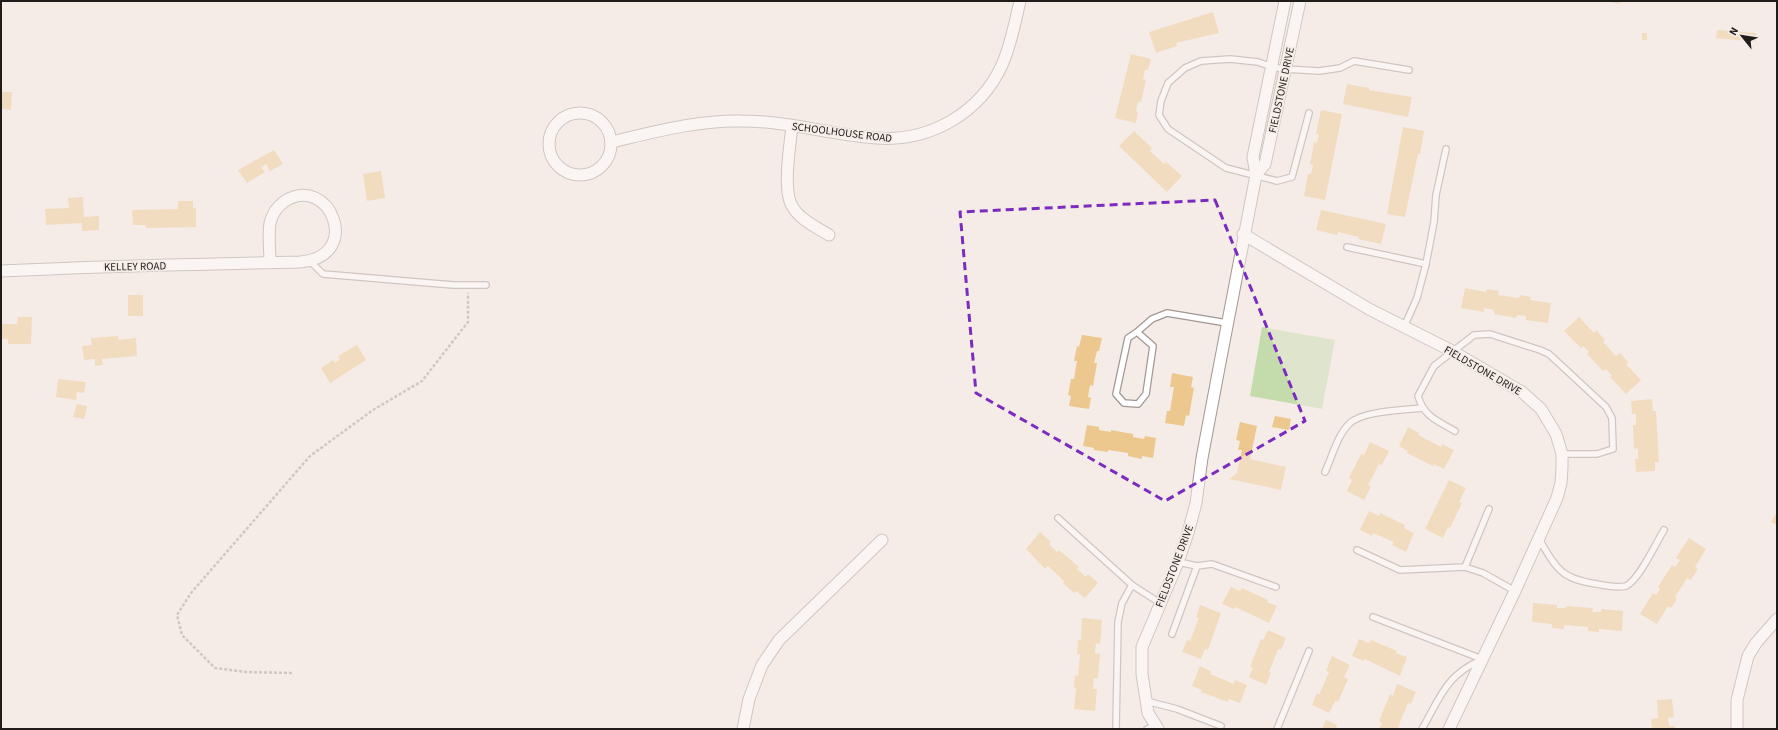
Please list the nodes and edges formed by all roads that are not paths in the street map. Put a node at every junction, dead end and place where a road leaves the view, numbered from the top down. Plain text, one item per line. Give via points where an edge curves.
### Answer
1 (1020, 1) edge
2 (1285, 1) edge
3 (1300, 1) edge
4 (1272, 67) junction
5 (1285, 69) junction
6 (1409, 70) dead end
7 (1309, 113) dead end
8 (792, 126) junction
9 (611, 142) junction
10 (1446, 149) dead end
11 (1256, 175) junction
12 (1243, 234) junction
13 (829, 235) dead end
14 (1347, 247) dead end
15 (310, 261) junction
16 (270, 263) junction
17 (1426, 264) junction
18 (1, 271) edge
19 (486, 285) dead end
20 (1227, 323) junction
21 (1404, 327) junction
22 (1137, 332) junction
23 (1452, 351) junction
24 (1422, 408) junction
25 (1455, 431) dead end
26 (1562, 454) junction
27 (1325, 472) dead end
28 (1489, 509) dead end
29 (1058, 518) dead end
30 (1664, 530) dead end
31 (1539, 539) junction
32 (882, 540) dead end
33 (1357, 550) dead end
34 (1178, 562) junction
35 (1197, 566) junction
36 (1465, 567) junction
37 (1132, 585) junction
38 (1276, 587) dead end
39 (1515, 591) junction
40 (1160, 603) junction
41 (1373, 617) dead end
42 (1777, 619) edge
43 (1172, 634) dead end
44 (1309, 651) dead end
45 (1483, 660) junction
46 (1146, 701) junction
47 (1221, 726) dead end
48 (1153, 728) edge
49 (743, 729) edge
50 (1116, 729) edge
51 (1277, 729) edge
52 (1422, 729) edge
53 (1450, 729) edge
54 (1737, 729) edge

1 - 8 street, SCHOOLHOUSE ROAD via 1002,64 990,87 971,107 948,124 899,139
2 - 4 street, FIELDSTONE DRIVE
3 - 5 street, FIELDSTONE DRIVE
4 - 5 lane
4 - 11 street, FIELDSTONE DRIVE via 1253,157
4 - 11 lane via 1258,62 1230,59 1201,61 1185,68 1168,83 1161,101 1159,115 1168,129 1226,168
5 - 6 lane via 1319,71 1340,68 1354,61
5 - 11 street, FIELDSTONE DRIVE via 1265,164
7 - 11 lane via 1292,177 1276,180
8 - 9 street, SCHOOLHOUSE ROAD via 742,121 717,122
8 - 13 street via 787,187 791,204 804,219
9 - 9 street via 608,156 599,168 581,175 571,174 562,169 550,153 549,143 556,124 564,117 580,113 595,116 603,123 609,132
10 - 17 lane
11 - 12 street, FIELDSTONE DRIVE
12 - 20 street, FIELDSTONE DRIVE
12 - 21 street, FIELDSTONE DRIVE
14 - 17 lane
15 - 16 street, KELLEY ROAD
15 - 16 street, KELLEY ROAD via 329,249 336,229 334,218 321,201 301,196 290,198 274,212 270,223
15 - 19 lane via 323,274
16 - 18 street, KELLEY ROAD via 133,265
17 - 21 lane via 1417,298
20 - 22 lane via 1167,313 1152,319
20 - 34 street, FIELDSTONE DRIVE via 1196,504
21 - 23 street, FIELDSTONE DRIVE
22 - 22 lane via 1128,338 1116,394 1124,403 1138,404 1146,394 1153,346
23 - 24 lane via 1434,366 1425,381 1418,396
23 - 26 street, FIELDSTONE DRIVE via 1522,392 1541,409 1556,434
23 - 26 lane via 1474,335 1490,334 1540,350 1549,354 1606,407 1612,418 1613,450 1597,454
24 - 25 lane via 1431,417
24 - 27 lane via 1364,416 1349,424
26 - 31 street, FIELDSTONE DRIVE via 1561,483
28 - 36 lane
29 - 37 lane
30 - 31 lane via 1636,578 1626,586 1613,587 1580,582 1564,575
31 - 39 street, FIELDSTONE DRIVE
32 - 49 street via 779,640 759,672 749,699
33 - 36 lane via 1400,570
34 - 35 lane
34 - 40 street, FIELDSTONE DRIVE
35 - 38 lane via 1212,564
35 - 43 lane
36 - 39 lane via 1483,573
37 - 40 lane
37 - 50 lane via 1122,603 1118,622
39 - 45 street, FIELDSTONE DRIVE
40 - 46 street, FIELDSTONE DRIVE via 1142,647
41 - 45 lane
42 - 54 street via 1748,656 1737,700
44 - 51 lane
45 - 52 lane via 1466,667 1449,682
45 - 53 street, FIELDSTONE DRIVE
46 - 47 lane via 1177,709
46 - 48 street, FIELDSTONE DRIVE

